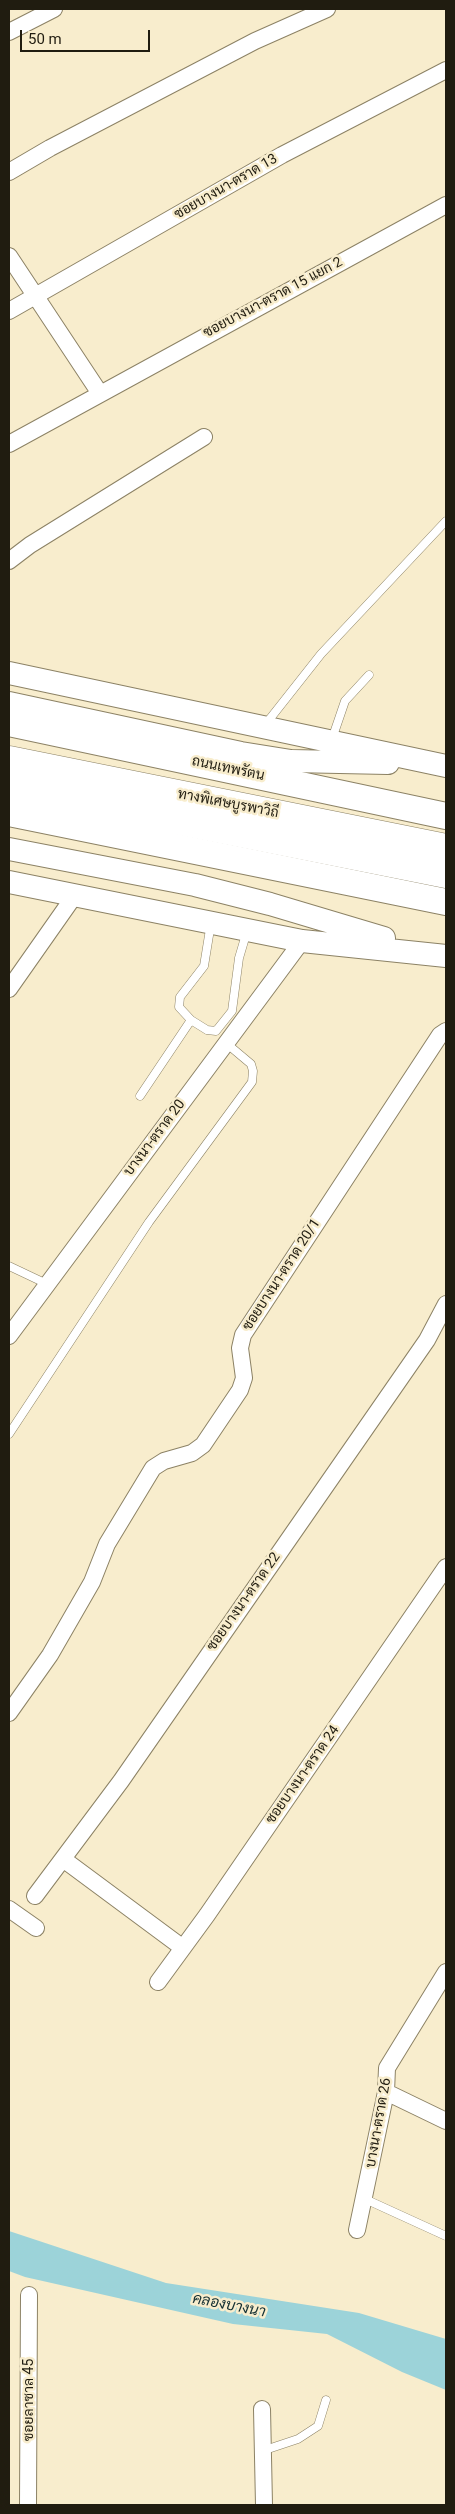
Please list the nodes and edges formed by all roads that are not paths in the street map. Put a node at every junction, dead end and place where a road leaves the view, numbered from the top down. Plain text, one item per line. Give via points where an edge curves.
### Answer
1 (54, 9) edge
2 (327, 9) edge
3 (9, 32) edge
4 (446, 70) edge
5 (9, 172) edge
6 (446, 204) edge
7 (9, 256) edge
8 (37, 296) junction
9 (9, 311) edge
10 (99, 392) junction
11 (204, 438) dead end
12 (9, 444) edge
13 (446, 521) edge
14 (9, 561) edge
15 (9, 673) edge
16 (368, 675) dead end
17 (9, 703) edge
18 (9, 723) edge
19 (264, 726) junction
20 (332, 741) junction
21 (9, 760) edge
22 (444, 765) edge
23 (9, 787) edge
24 (9, 813) edge
25 (446, 816) edge
26 (446, 848) edge
27 (9, 849) edge
28 (446, 874) edge
29 (9, 882) edge
30 (75, 896) junction
31 (446, 902) edge
32 (211, 921) junction
33 (248, 929) junction
34 (302, 941) junction
35 (438, 954) edge
36 (9, 989) edge
37 (190, 1020) junction
38 (446, 1031) edge
39 (226, 1043) junction
40 (140, 1096) dead end
41 (9, 1266) edge
42 (47, 1284) junction
43 (446, 1304) edge
44 (9, 1336) edge
45 (9, 1434) edge
46 (446, 1567) edge
47 (9, 1713) edge
48 (63, 1859) junction
49 (35, 1896) dead end
50 (9, 1909) edge
51 (36, 1928) dead end
52 (183, 1948) junction
53 (446, 1972) edge
54 (158, 1982) dead end
55 (386, 2092) junction
56 (446, 2121) edge
57 (365, 2200) junction
58 (357, 2230) dead end
59 (446, 2236) edge
60 (29, 2295) dead end
61 (326, 2400) dead end
62 (262, 2409) dead end
63 (262, 2451) junction
64 (28, 2505) edge
65 (264, 2505) edge

1 - 3 street
2 - 5 street via 255,41
4 - 8 street, ซอยบางนา-ตราด 13 via 282,155
6 - 10 street, ซอยบางนา-ตราด 15 แยก 2
7 - 8 street
8 - 9 street, ซอยบางนา-ตราด 13
8 - 10 street
10 - 12 street, ซอยบางนา-ตราด 15 แยก 2
11 - 14 street
13 - 19 lane via 321,654
15 - 19 main road
16 - 20 lane via 345,701
17 - 22 main road via 291,761
18 - 25 highway, ถนนเทพรัตน
19 - 20 main road
20 - 22 main road
21 - 26 highway, ทางพิเศษบูรพาวิถี
23 - 28 highway, ทางพิเศษบูรพาวิถี
24 - 31 highway
27 - 35 main road via 194,885
29 - 30 main road
30 - 32 main road
30 - 36 street
32 - 33 main road
32 - 37 lane via 204,966 180,997 179,1006
33 - 34 main road
33 - 37 lane via 238,958 232,1011 216,1031 207,1030
34 - 35 main road
34 - 39 street, บางนา-ตราด 20
37 - 40 lane
38 - 47 street, ซอยบางนา-ตราด 20/1 via 440,1035 243,1335 240,1348 244,1378 240,1390 203,1445 192,1453 164,1461 153,1468 107,1544 92,1582 50,1655
39 - 42 street, บางนา-ตราด 20
39 - 45 lane via 251,1064 252,1082 148,1222
41 - 42 lane
42 - 44 street, บางนา-ตราด 20
43 - 48 street, ซอยบางนา-ตราด 22 via 421,1348 121,1781
46 - 52 street, ซอยบางนา-ตราด 24
48 - 49 street, ซอยบางนา-ตราด 22
48 - 52 street
50 - 51 street
52 - 54 street, ซอยบางนา-ตราด 24
53 - 55 street, บางนา-ตราด 26 via 387,2068
55 - 56 street
55 - 57 street, บางนา-ตราด 26
57 - 58 street, บางนา-ตราด 26
57 - 59 lane
60 - 64 street, ซอยลาซาล 45
61 - 63 lane via 318,2426 298,2439
62 - 63 street
63 - 65 street

